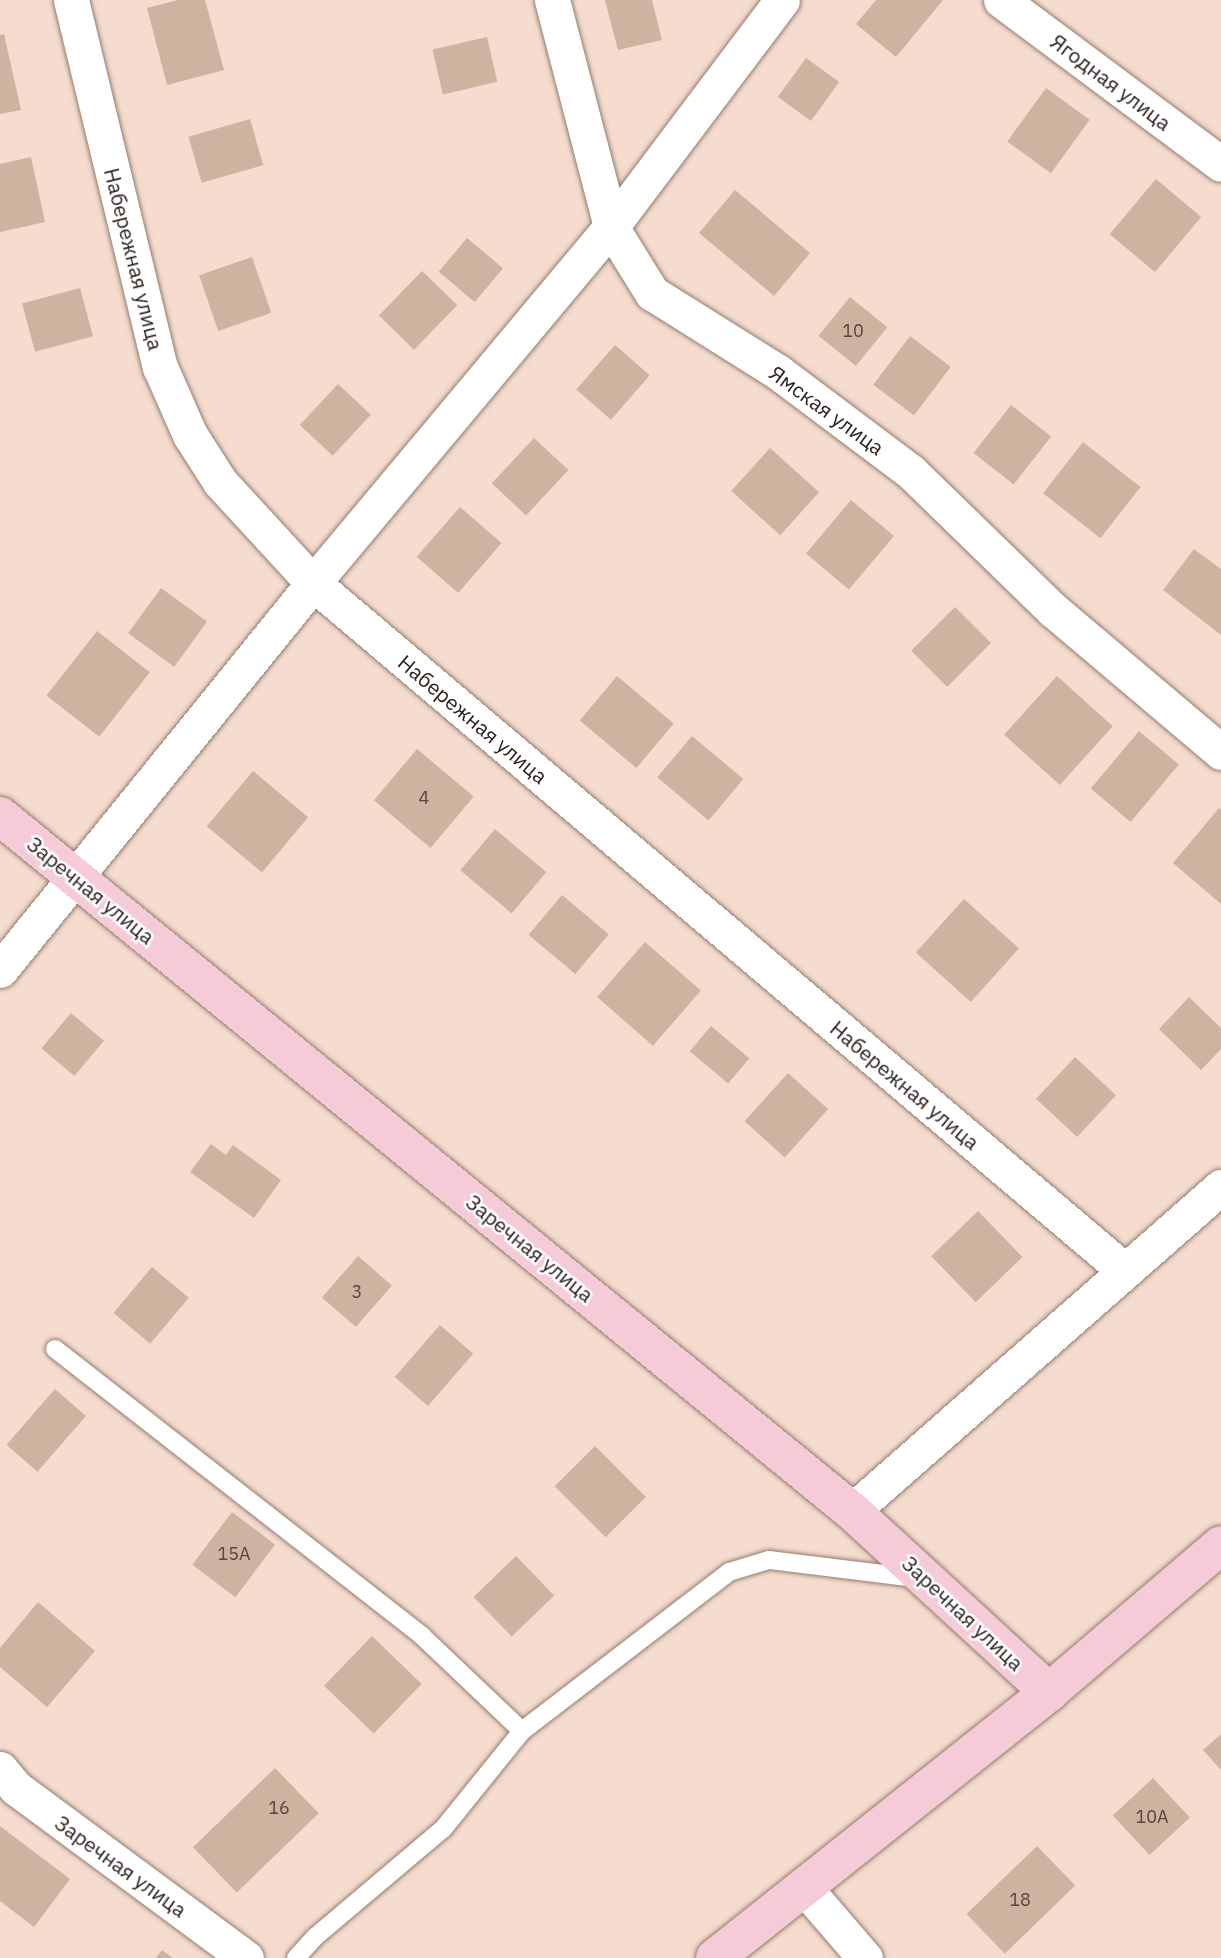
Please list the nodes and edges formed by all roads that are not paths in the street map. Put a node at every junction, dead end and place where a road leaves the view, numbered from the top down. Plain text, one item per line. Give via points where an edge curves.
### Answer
1 (71, 0) edge
2 (552, 0) edge
3 (782, 0) edge
4 (1001, 0) edge
5 (1221, 164) edge
6 (611, 227) junction
7 (313, 583) junction
8 (1221, 752) edge
9 (0, 816) edge
10 (74, 876) junction
11 (0, 970) edge
12 (1221, 1187) edge
13 (1125, 1271) junction
14 (55, 1349) dead end
15 (852, 1511) junction
16 (1221, 1545) edge
17 (926, 1579) junction
18 (1049, 1692) junction
19 (522, 1731) junction
20 (0, 1769) edge
21 (803, 1886) junction
22 (246, 1958) edge
23 (296, 1958) edge
24 (715, 1958) edge
25 (865, 1958) edge

1 - 7 street, Набережная улица via 160,367 190,435 220,482
2 - 6 street, Ямская улица
3 - 6 street
4 - 5 street, Ягодная улица
6 - 7 street
6 - 8 street, Ямская улица via 652,293 778,372 911,472 1053,610
7 - 10 street
7 - 13 street, Набережная улица
9 - 10 street, Заречная улица
10 - 11 street
10 - 15 street, Заречная улица
12 - 13 street
13 - 15 street
14 - 19 lane via 422,1636
15 - 17 street, Заречная улица
16 - 18 street
17 - 18 street, Заречная улица
17 - 19 lane via 769,1560 729,1572
18 - 21 street
19 - 23 lane via 443,1829 314,1937
20 - 22 street, Заречная улица via 16,1788
21 - 24 street
21 - 25 street

